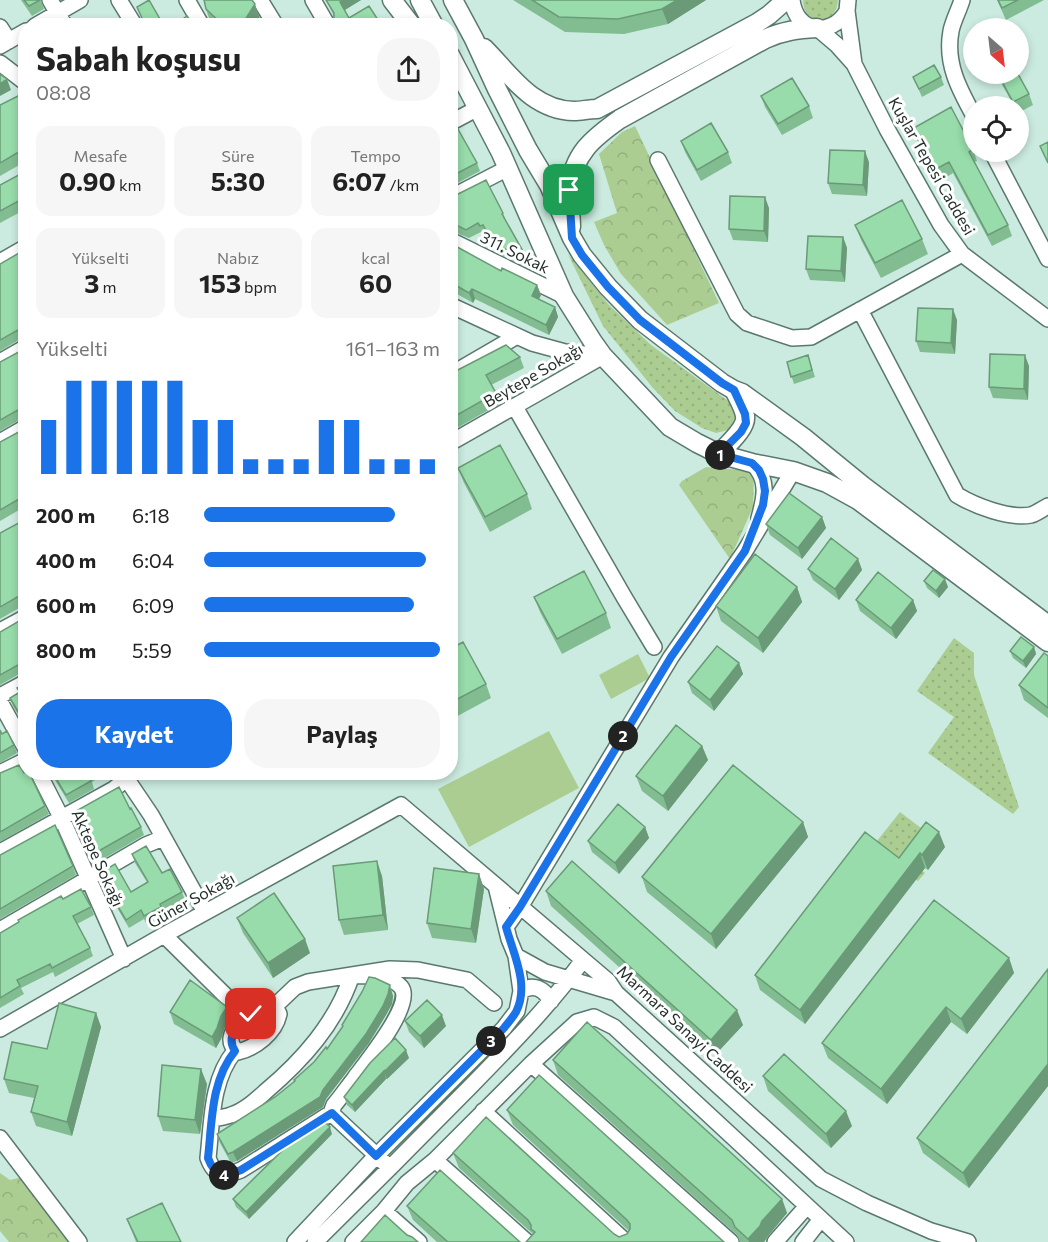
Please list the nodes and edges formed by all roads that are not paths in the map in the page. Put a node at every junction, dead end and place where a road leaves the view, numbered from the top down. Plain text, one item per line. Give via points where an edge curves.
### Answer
1 (80, 0) edge
2 (119, 0) edge
3 (187, 0) edge
4 (260, 0) edge
5 (312, 0) edge
6 (392, 0) edge
7 (420, 0) edge
8 (786, 0) edge
9 (792, 0) edge
10 (962, 0) edge
11 (453, 1) edge
12 (848, 5) edge
13 (58, 13) edge
14 (130, 18) edge
15 (197, 18) edge
16 (271, 18) edge
17 (323, 18) edge
18 (406, 18) edge
19 (430, 18) edge
20 (0, 27) edge
21 (817, 28) junction
22 (18, 35) edge
23 (474, 39) junction
24 (4, 43) edge
25 (0, 63) edge
26 (854, 64) junction
27 (458, 70) edge
28 (18, 77) edge
29 (964, 96) edge
30 (478, 108) junction
31 (458, 119) edge
32 (658, 160) dead end
33 (997, 162) edge
34 (508, 168) junction
35 (458, 194) edge
36 (572, 238) junction
37 (458, 244) edge
38 (18, 252) edge
39 (962, 254) junction
40 (1048, 259) edge
41 (0, 262) edge
42 (564, 296) junction
43 (458, 309) edge
44 (860, 310) junction
45 (1048, 319) edge
46 (517, 336) junction
47 (18, 352) edge
48 (603, 356) junction
49 (0, 362) edge
50 (458, 370) edge
51 (734, 390) junction
52 (515, 406) junction
53 (18, 432) edge
54 (458, 438) edge
55 (0, 442) edge
56 (719, 454) junction
57 (752, 463) junction
58 (793, 471) junction
59 (1048, 506) edge
60 (745, 551) junction
61 (18, 621) edge
62 (1048, 625) edge
63 (0, 631) edge
64 (1048, 642) edge
65 (654, 647) dead end
66 (18, 686) edge
67 (0, 696) edge
68 (0, 702) edge
69 (18, 735) edge
70 (18, 764) edge
71 (0, 773) edge
72 (42, 780) edge
73 (121, 780) edge
74 (127, 780) edge
75 (401, 805) joint
76 (62, 819) junction
77 (163, 838) junction
78 (0, 852) edge
79 (88, 879) junction
80 (496, 886) junction
81 (520, 907) junction
82 (205, 912) junction
83 (506, 927) junction
84 (0, 930) edge
85 (164, 935) junction
86 (516, 956) junction
87 (124, 959) junction
88 (583, 960) junction
89 (352, 975) junction
90 (569, 978) junction
91 (521, 990) junction
92 (616, 993) junction
93 (550, 1001) junction
94 (494, 1003) dead end
95 (275, 1006) junction
96 (245, 1018) junction
97 (0, 1029) edge
98 (235, 1051) junction
99 (531, 1064) junction
100 (483, 1111) junction
101 (332, 1113) junction
102 (213, 1119) junction
103 (0, 1138) edge
104 (376, 1156) junction
105 (435, 1160) junction
106 (390, 1168) junction
107 (807, 1206) junction
108 (384, 1211) junction
109 (821, 1219) junction
110 (79, 1242) edge
111 (295, 1242) edge
112 (315, 1242) edge
113 (353, 1242) edge
114 (419, 1242) edge
115 (527, 1242) edge
116 (626, 1242) edge
117 (731, 1242) edge
118 (775, 1242) edge
119 (802, 1242) edge
120 (846, 1242) edge
121 (968, 1242) edge

1 - 13 street
2 - 14 street
3 - 15 street
4 - 16 street
5 - 17 street
6 - 18 main road
7 - 19 main road
8 - 23 main road via 757,23 597,109 573,111 533,98
9 - 21 street, Kuşlar Tepesi Caddesi via 796,15
10 - 29 street via 951,31 950,55 953,74
11 - 23 main road
12 - 21 street via 835,25
12 - 26 street, Kuşlar Tepesi Caddesi
20 - 24 street
21 - 26 street, Kuşlar Tepesi Caddesi
21 - 36 main road via 777,33 602,132 574,164 569,190
22 - 24 street
23 - 36 main road
25 - 28 street
26 - 39 street, Kuşlar Tepesi Caddesi via 941,225
27 - 30 main road
30 - 31 street
30 - 34 main road
32 - 44 street via 737,314 747,323 792,338 811,337
33 - 40 street
34 - 35 street
34 - 42 main road
36 - 51 main road via 608,287 640,320
37 - 42 street, 311. Sokak
38 - 41 street
39 - 44 street
39 - 45 street, Kuşlar Tepesi Caddesi
42 - 48 main road
43 - 46 street
44 - 59 street via 957,495 973,504 1016,516 1033,514
46 - 48 street via 566,352
46 - 50 street
47 - 49 street
48 - 52 street, Beytepe Sokağı
48 - 56 main road via 670,427
51 - 56 main road via 746,423
51 - 62 main road via 803,437
52 - 54 street, Beytepe Sokağı
52 - 65 street
53 - 55 street
56 - 57 main road
57 - 58 main road
57 - 60 street via 759,470 765,491
58 - 60 street
58 - 64 main road via 858,500
60 - 81 street via 671,657
61 - 63 street
66 - 67 street
68 - 69 street
70 - 71 street
72 - 76 street, Aktepe Sokağı
73 - 76 street via 114,789
74 - 77 street
75 - 80 street, Marmara Sanayi Caddesi
75 - 82 street, Güner Sokağı
76 - 78 street
76 - 79 street, Aktepe Sokağı
77 - 79 street
77 - 82 street
79 - 84 street
79 - 87 street, Aktepe Sokağı
80 - 81 street, Marmara Sanayi Caddesi
80 - 83 street
81 - 83 street
81 - 88 street, Marmara Sanayi Caddesi
82 - 85 street, Güner Sokağı
83 - 86 street
85 - 87 street, Güner Sokağı
85 - 96 street
86 - 90 street via 545,972
86 - 91 street
87 - 97 street, Güner Sokağı
88 - 90 street
88 - 92 street, Marmara Sanayi Caddesi
89 - 94 street via 390,969 418,970 467,980
89 - 95 street via 308,981 295,987
89 - 101 street via 387,979 400,987 404,997 381,1044 334,1105
89 - 102 street via 328,1024 302,1058 252,1103 232,1115
90 - 92 street
90 - 93 street
91 - 93 street via 534,987
91 - 104 street via 517,1011 504,1028
92 - 121 street, Marmara Sanayi Caddesi via 821,1179 931,1231
93 - 106 street
95 - 96 street via 261,1008
95 - 98 street via 279,1018 269,1033 245,1050
96 - 98 street via 234,1031
98 - 102 street via 218,1083
99 - 100 street
99 - 107 street via 577,1022 594,1017 614,1027
99 - 117 street
100 - 105 street
100 - 116 street
101 - 102 street via 241,1170 225,1175 216,1172 208,1158
101 - 104 street
103 - 110 street
104 - 106 street
104 - 111 street
105 - 108 street via 407,1183
105 - 115 street
106 - 112 street
107 - 109 street
107 - 118 street
108 - 113 street
108 - 114 street
109 - 119 street
109 - 120 street

